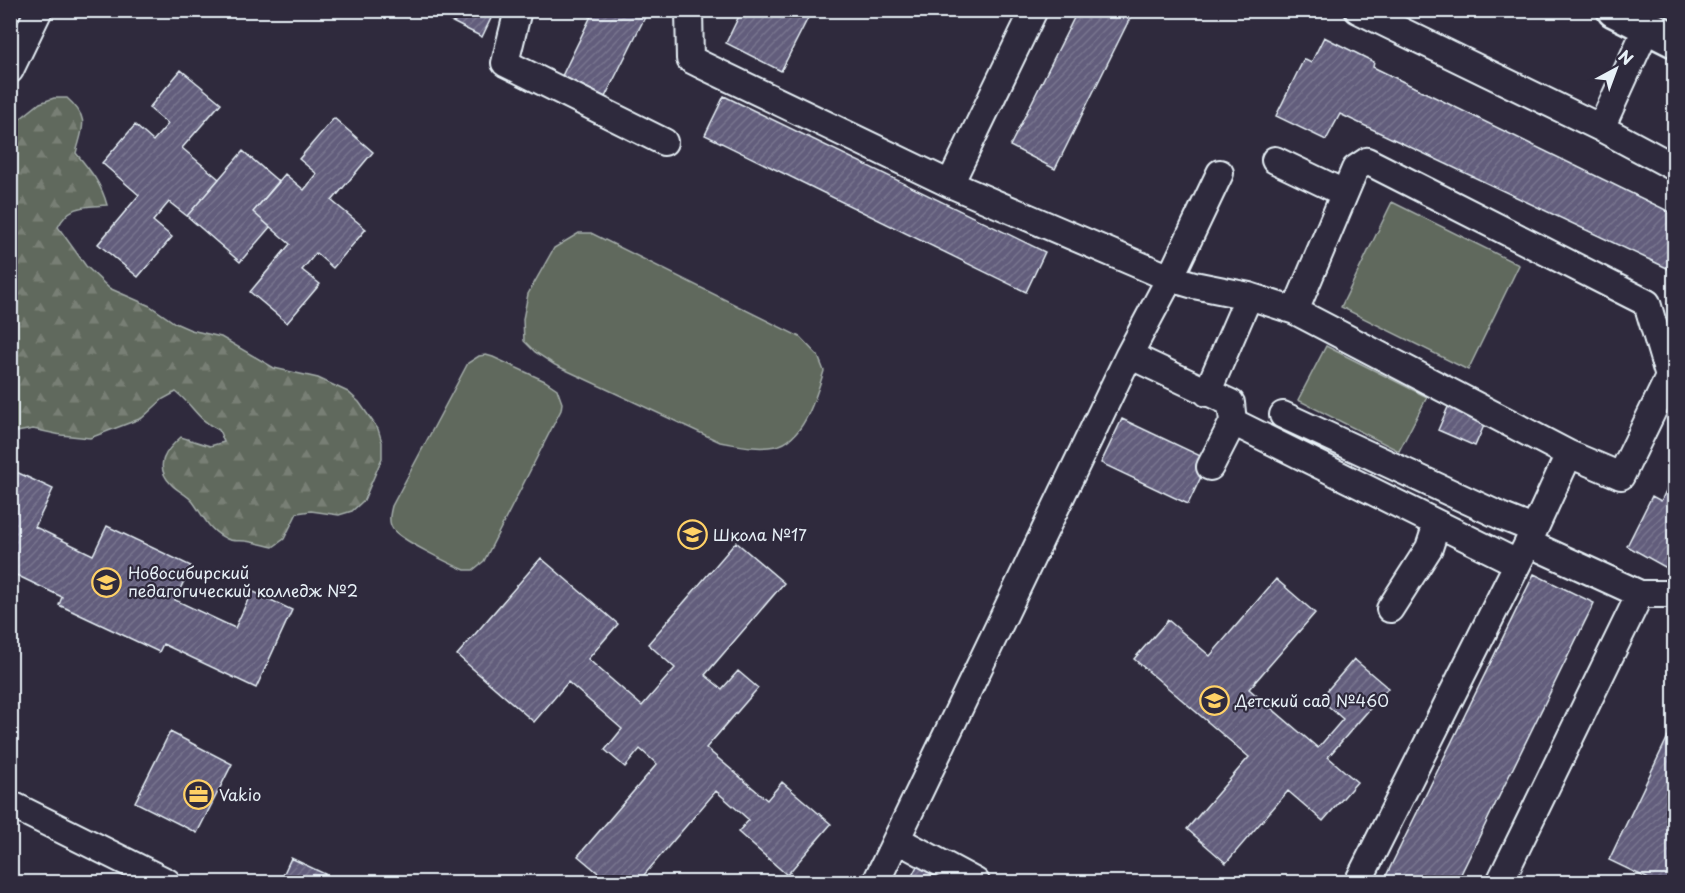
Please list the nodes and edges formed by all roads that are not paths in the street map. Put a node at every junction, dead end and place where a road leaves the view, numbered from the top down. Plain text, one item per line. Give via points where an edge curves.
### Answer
1 (39, 10) edge
2 (518, 10) edge
3 (689, 10) edge
4 (1034, 10) edge
5 (1358, 10) edge
6 (1614, 10) edge
7 (1661, 33) edge
8 (10, 70) edge
9 (1601, 128) junction
10 (664, 142) dead end
11 (1275, 160) dead end
12 (1674, 167) edge
13 (1220, 173) dead end
14 (950, 184) junction
15 (1344, 193) junction
16 (1170, 278) junction
17 (1249, 296) junction
18 (1295, 311) junction
19 (1129, 355) junction
20 (1207, 393) junction
21 (1283, 415) dead end
22 (1233, 422) junction
23 (1569, 454) junction
24 (1210, 467) dead end
25 (1437, 524) junction
26 (1526, 545) junction
27 (1640, 594) junction
28 (1674, 594) edge
29 (1390, 609) dead end
30 (10, 804) edge
31 (898, 840) junction
32 (167, 882) edge
33 (876, 882) edge
34 (976, 882) edge
35 (1359, 882) edge
36 (1500, 882) edge

1 - 8 street
2 - 10 street via 505,63
3 - 14 street via 690,59
4 - 14 street
5 - 9 street
6 - 7 main road
7 - 9 street
9 - 12 street
11 - 15 street
13 - 16 street
14 - 16 street
15 - 18 street
15 - 23 street via 1355,169 1367,161 1647,303 1669,377 1621,476
16 - 17 street
16 - 19 street
17 - 18 street
17 - 20 street
18 - 23 street
19 - 20 street
19 - 31 street
20 - 22 street via 1231,403
21 - 26 street via 1503,517
22 - 24 street
22 - 25 street
23 - 26 street
25 - 26 street
25 - 29 street via 1429,548
26 - 27 street
26 - 35 street
27 - 28 street
27 - 36 street
30 - 32 street
31 - 33 street
31 - 34 street

